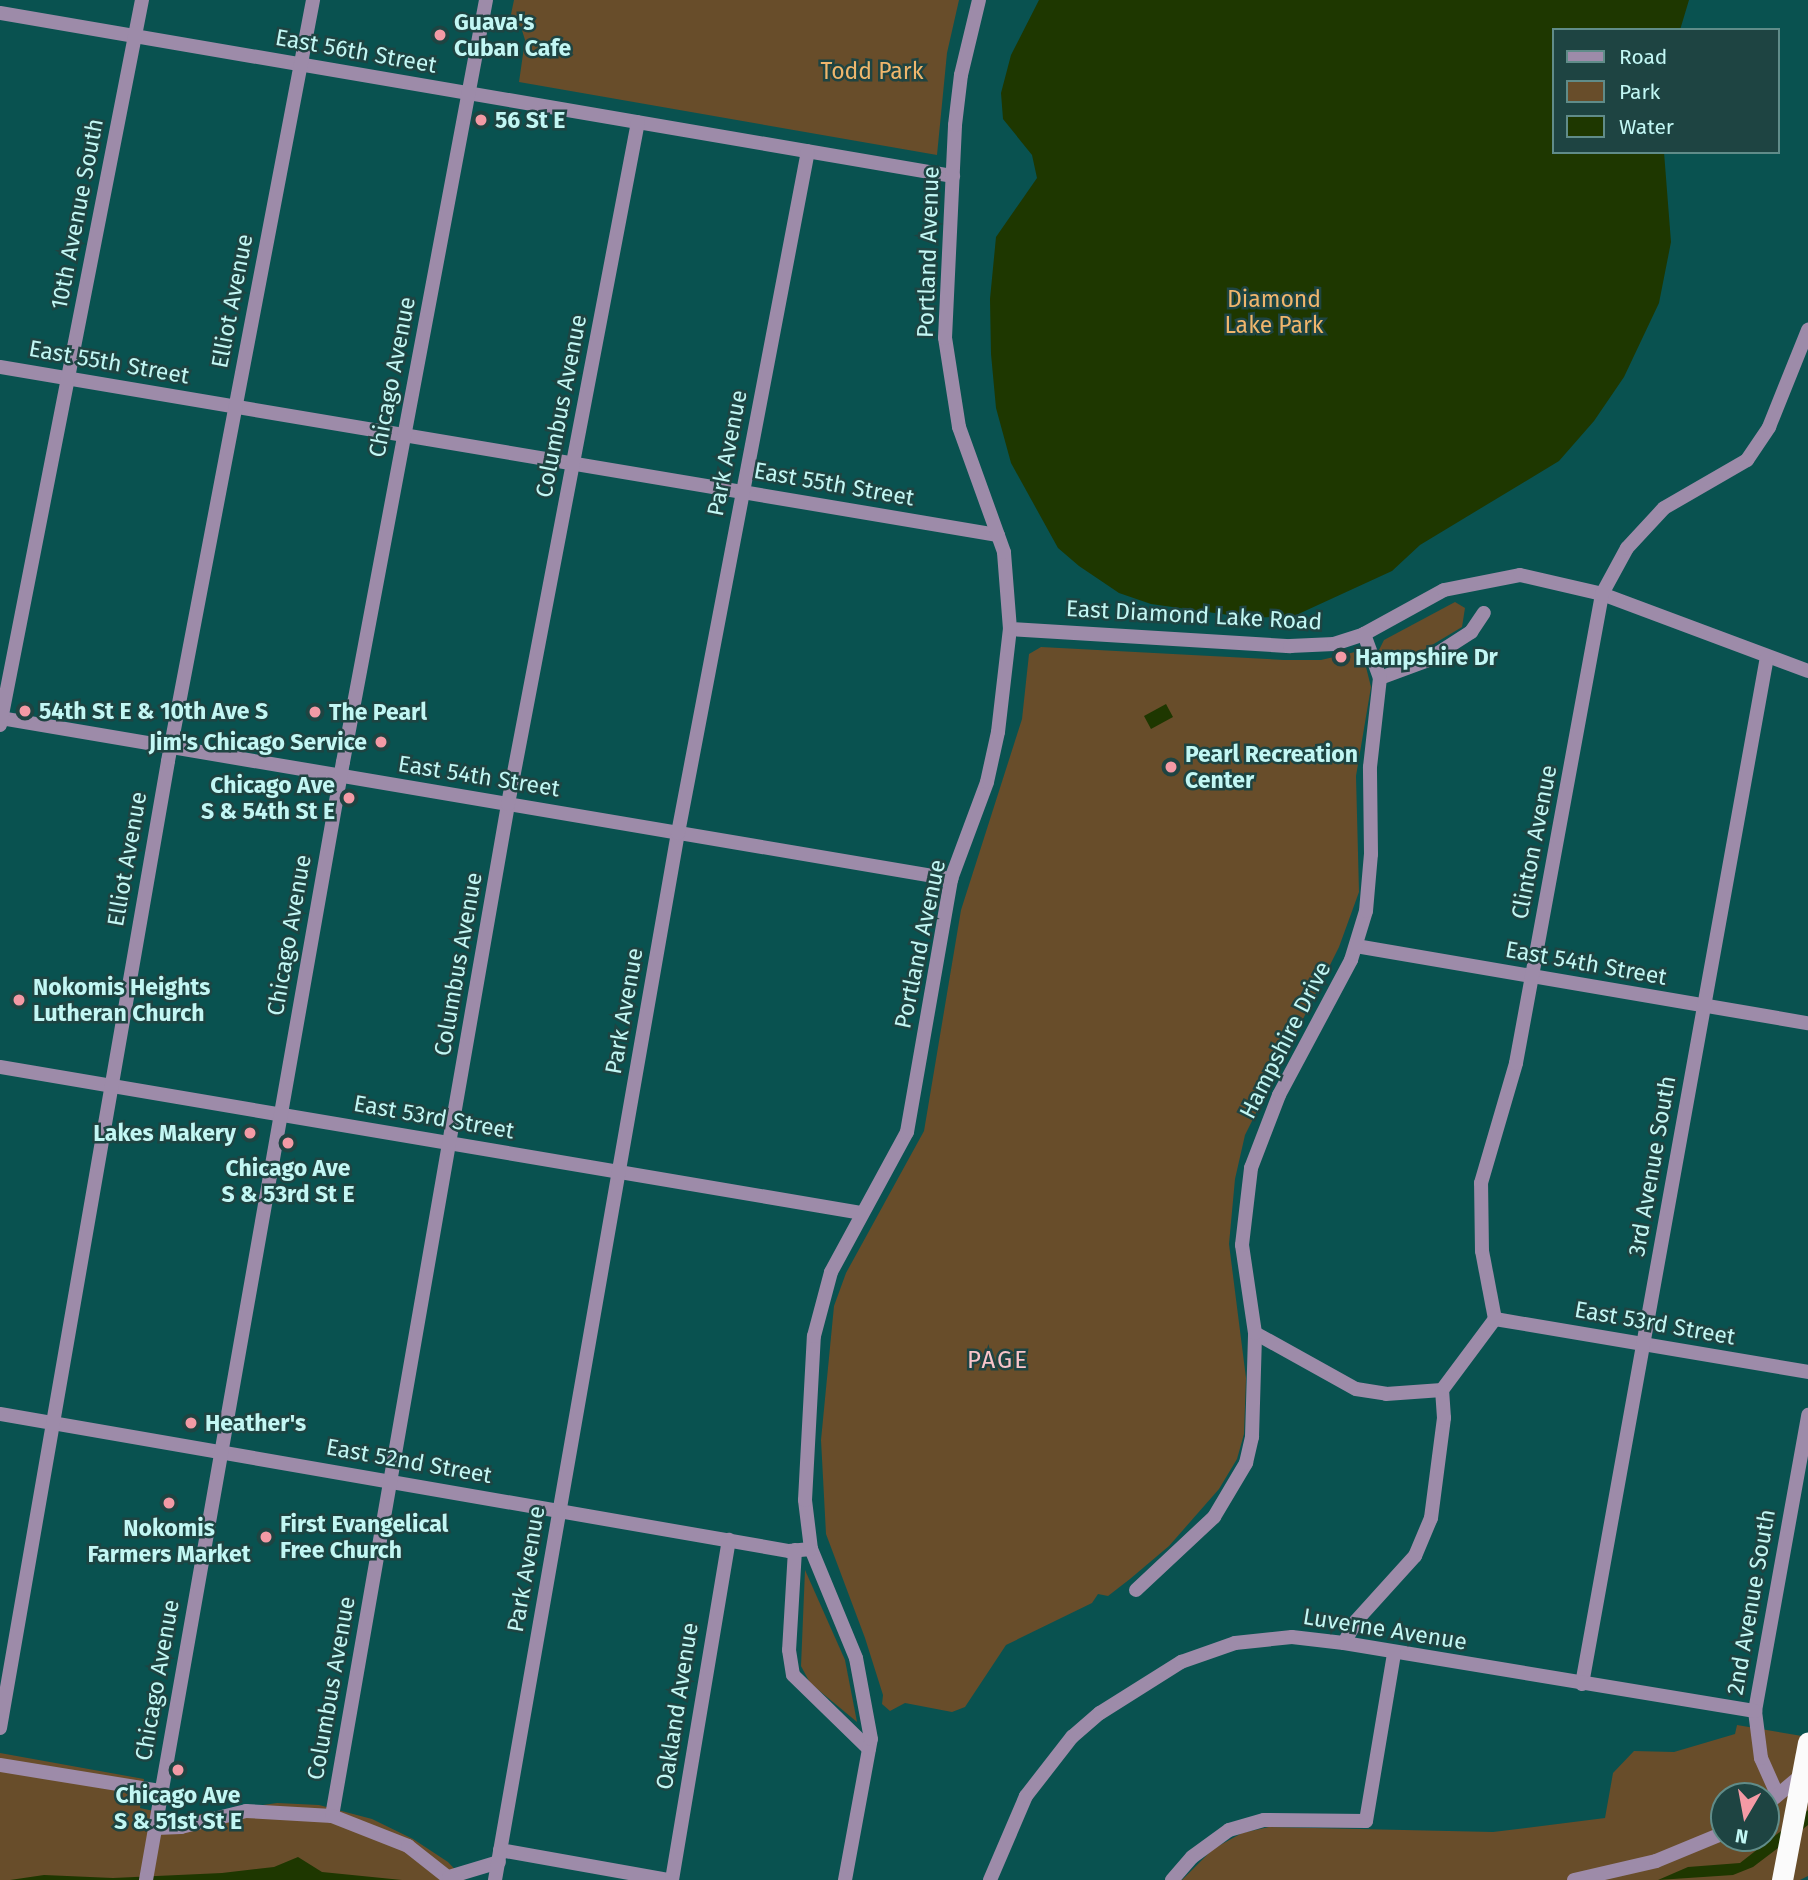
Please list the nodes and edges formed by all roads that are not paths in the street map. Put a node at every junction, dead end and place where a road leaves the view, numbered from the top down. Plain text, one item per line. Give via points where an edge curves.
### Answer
1 (142, 0) edge
2 (313, 0) edge
3 (486, 0) edge
4 (979, 0) edge
5 (0, 13) edge
6 (135, 36) junction
7 (301, 64) junction
8 (468, 93) junction
9 (638, 122) junction
10 (808, 151) junction
11 (953, 176) junction
12 (1808, 330) edge
13 (0, 367) edge
14 (68, 378) junction
15 (236, 406) junction
16 (404, 436) junction
17 (573, 463) junction
18 (743, 492) junction
19 (998, 535) junction
20 (1602, 594) junction
21 (1483, 612) dead end
22 (1010, 629) junction
23 (1364, 634) junction
24 (1767, 657) junction
25 (1808, 671) edge
26 (1380, 678) junction
27 (1, 721) edge
28 (171, 747) junction
29 (341, 777) junction
30 (508, 804) junction
31 (678, 832) junction
32 (951, 879) junction
33 (1356, 946) junction
34 (1532, 977) junction
35 (1703, 1006) junction
36 (1808, 1023) edge
37 (0, 1067) edge
38 (111, 1084) junction
39 (280, 1114) junction
40 (450, 1143) junction
41 (619, 1171) junction
42 (861, 1213) junction
43 (1495, 1319) junction
44 (1255, 1333) junction
45 (1644, 1344) junction
46 (1808, 1372) edge
47 (1442, 1390) junction
48 (0, 1414) edge
49 (1808, 1415) edge
50 (52, 1423) junction
51 (220, 1452) junction
52 (390, 1482) junction
53 (559, 1511) junction
54 (729, 1540) junction
55 (811, 1549) junction
56 (795, 1550) junction
57 (1136, 1590) dead end
58 (1343, 1643) junction
59 (1394, 1653) junction
60 (1582, 1684) junction
61 (1755, 1711) junction
62 (0, 1728) edge
63 (1808, 1742) edge
64 (869, 1749) junction
65 (0, 1765) edge
66 (1808, 1770) edge
67 (1767, 1782) edge
68 (160, 1791) junction
69 (1780, 1792) edge
70 (332, 1816) junction
71 (156, 1828) junction
72 (1710, 1839) edge
73 (499, 1856) junction
74 (450, 1879) edge
75 (146, 1880) edge
76 (495, 1880) edge
77 (670, 1880) edge
78 (845, 1880) edge
79 (990, 1880) edge
80 (1172, 1880) edge
81 (1574, 1880) edge
82 (1782, 1880) edge

1 - 6 street, 10th Avenue South
2 - 7 street, Elliot Avenue
3 - 8 street, Chicago Avenue
4 - 11 street, Portland Avenue via 961,75
5 - 6 street, East 56th Street
6 - 7 street, East 56th Street
6 - 14 street, 10th Avenue South
7 - 8 street, East 56th Street
7 - 15 street, Elliot Avenue
8 - 9 street, East 56th Street
8 - 16 street, Chicago Avenue
9 - 10 street, East 56th Street
9 - 17 street, Columbus Avenue
10 - 11 street, East 56th Street
10 - 18 street, Park Avenue
11 - 19 street, Portland Avenue via 945,338 959,427
12 - 20 street, Clinton Avenue via 1769,427 1747,460 1664,508 1627,548
13 - 14 street, East 55th Street
14 - 15 street, East 55th Street
14 - 27 street, 10th Avenue South
15 - 16 street, East 55th Street
15 - 28 street, Elliot Avenue
16 - 17 street, East 55th Street
16 - 29 street, Chicago Avenue
17 - 18 street, East 55th Street
17 - 30 street, Columbus Avenue
18 - 19 street, East 55th Street
18 - 31 street, Park Avenue
19 - 22 street, Portland Avenue via 1007,569
20 - 23 street, East Diamond Lake Road via 1549,579 1494,577 1444,590
20 - 24 street, East Diamond Lake Road
20 - 34 street, Clinton Avenue
21 - 26 street via 1471,632 1426,662
22 - 23 street, East Diamond Lake Road via 1290,646 1334,644
22 - 32 street, Portland Avenue via 1006,681 987,782
23 - 26 street, Hampshire Drive
24 - 25 street, East Diamond Lake Road
24 - 35 street, 3rd Avenue South
26 - 33 street, Hampshire Drive via 1370,767 1369,884
27 - 28 street, East 54th Street
28 - 29 street, East 54th Street
28 - 38 street, Elliot Avenue
29 - 30 street, East 54th Street
29 - 39 street, Chicago Avenue
30 - 31 street, East 54th Street
30 - 40 street, Columbus Avenue
31 - 32 street, East 54th Street
31 - 41 street, Park Avenue
32 - 42 street, Portland Avenue via 907,1132
33 - 34 street, East 54th Street
33 - 44 street, Hampshire Drive via 1279,1095 1251,1168 1242,1245
34 - 35 street, East 54th Street
34 - 43 street, Clinton Avenue via 1516,1063 1481,1183 1482,1251
35 - 36 street, East 54th Street
35 - 45 street, 3rd Avenue South
37 - 38 street, East 53rd Street
38 - 39 street, East 53rd Street
38 - 50 street, Elliot Avenue
39 - 40 street, East 53rd Street
39 - 51 street, Chicago Avenue
40 - 41 street, East 53rd Street
40 - 52 street, Columbus Avenue
41 - 42 street, East 53rd Street
41 - 53 street, Park Avenue
42 - 55 street, Portland Avenue via 831,1272 814,1336 805,1500
43 - 45 street, East 53rd Street
43 - 47 street
44 - 47 street via 1356,1389 1386,1394
44 - 57 street, Hampshire Drive via 1254,1410 1246,1463 1214,1517
45 - 46 street, East 53rd Street
45 - 60 street, 3rd Avenue South
47 - 58 street via 1444,1418 1432,1518 1415,1556 1356,1621
48 - 50 street, East 52nd Street
49 - 61 street, 2nd Avenue South
50 - 51 street, East 52nd Street
50 - 62 street, Elliot Avenue
51 - 52 street, East 52nd Street
51 - 68 street, Chicago Avenue
52 - 53 street, East 52nd Street
52 - 70 street, Columbus Avenue
53 - 54 street, East 52nd Street
53 - 73 street, Park Avenue
54 - 56 street, East 52nd Street
54 - 77 street, Oakland Avenue
55 - 56 street, East 52nd Street
55 - 64 street, Portland Avenue via 856,1658 868,1706
56 - 64 street via 789,1650 793,1675
58 - 59 street, Luverne Avenue
58 - 79 street, Luverne Avenue via 1292,1637 1235,1643 1181,1662 1131,1692 1072,1737 1047,1765 1009,1829
59 - 60 street, Luverne Avenue
59 - 80 street via 1366,1821 1264,1820 1229,1830 1192,1857
60 - 61 street, Luverne Avenue
61 - 67 street, 2nd Avenue South
63 - 82 highway, bridge
64 - 78 street, Portland Avenue
65 - 68 street
66 - 69 street
68 - 71 street, Chicago Avenue
70 - 71 street via 246,1811 181,1827
70 - 74 street via 408,1846
71 - 75 street, Chicago Avenue
72 - 81 street via 1656,1861
73 - 74 street
73 - 76 street, Park Avenue
73 - 77 street

